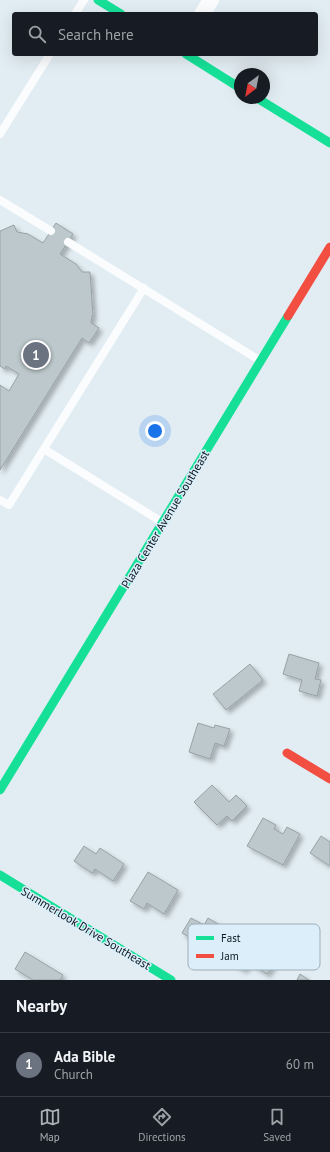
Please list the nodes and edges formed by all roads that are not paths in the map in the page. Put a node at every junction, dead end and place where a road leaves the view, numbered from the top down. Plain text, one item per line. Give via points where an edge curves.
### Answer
1 (84, 0) edge
2 (98, 0) edge
3 (210, 0) edge
4 (76, 12) edge
5 (118, 12) edge
6 (203, 12) edge
7 (49, 56) edge
8 (189, 56) edge
9 (234, 84) edge
10 (267, 104) edge
11 (0, 134) edge
12 (330, 143) edge
13 (0, 200) edge
14 (51, 231) dead end
15 (68, 242) dead end
16 (330, 247) edge
17 (144, 288) junction
18 (261, 362) junction
19 (44, 449) junction
20 (0, 500) edge
21 (163, 523) junction
22 (287, 753) dead end
23 (330, 779) edge
24 (0, 790) edge
25 (0, 875) edge
26 (171, 980) edge

1 - 4 lane
2 - 5 street
3 - 6 street
7 - 11 lane
8 - 9 street
10 - 12 street
13 - 14 lane
15 - 17 lane
16 - 18 street, Plaza Center Avenue Southeast
17 - 18 lane
17 - 19 lane
18 - 21 street, Plaza Center Avenue Southeast
19 - 20 lane via 9,505
19 - 21 lane
21 - 24 street, Plaza Center Avenue Southeast
22 - 23 street
25 - 26 street, Summerlook Drive Southeast

